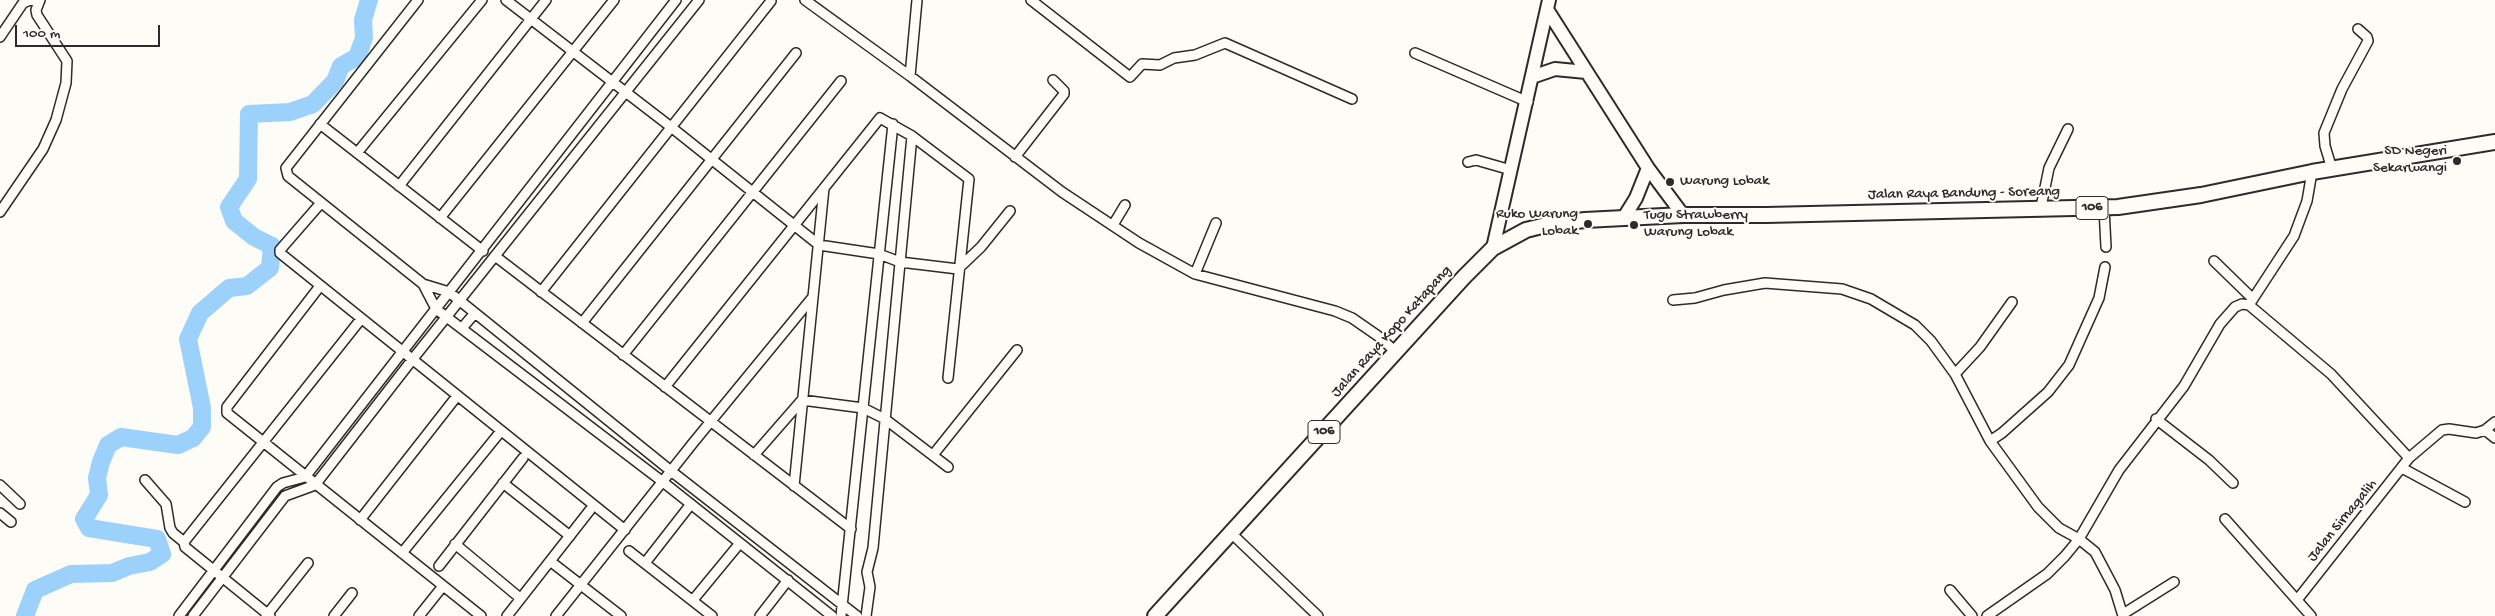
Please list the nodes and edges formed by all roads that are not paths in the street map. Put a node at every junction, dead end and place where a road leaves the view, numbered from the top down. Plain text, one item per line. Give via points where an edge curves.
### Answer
1 (418, 0) edge
2 (482, 0) edge
3 (506, 0) edge
4 (546, 0) edge
5 (614, 0) edge
6 (676, 0) edge
7 (699, 0) edge
8 (771, 0) edge
9 (805, 0) edge
10 (916, 0) edge
11 (1031, 0) edge
12 (39, 1) edge
13 (1549, 6) edge
14 (530, 19) junction
15 (2358, 29) dead end
16 (0, 36) edge
17 (574, 52) junction
18 (796, 53) dead end
19 (1415, 53) dead end
20 (1586, 72) junction
21 (910, 76) junction
22 (1532, 77) junction
23 (1053, 80) dead end
24 (840, 81) dead end
25 (613, 82) junction
26 (625, 91) junction
27 (1352, 99) dead end
28 (1528, 102) junction
29 (320, 124) junction
30 (893, 124) junction
31 (671, 127) junction
32 (2068, 129) dead end
33 (912, 136) junction
34 (2495, 142) edge
35 (357, 153) junction
36 (1015, 157) junction
37 (712, 160) junction
38 (1468, 162) dead end
39 (1648, 168) junction
40 (2332, 169) junction
41 (1511, 170) junction
42 (2312, 172) junction
43 (399, 186) junction
44 (824, 188) junction
45 (752, 193) junction
46 (320, 204) junction
47 (1125, 205) dead end
48 (2041, 207) junction
49 (2104, 208) junction
50 (1010, 211) dead end
51 (0, 212) edge
52 (1683, 215) junction
53 (440, 218) junction
54 (1623, 219) junction
55 (1499, 220) junction
56 (1216, 223) dead end
57 (1113, 225) junction
58 (793, 226) junction
59 (1517, 235) junction
60 (819, 245) junction
61 (2106, 247) dead end
62 (1493, 248) junction
63 (483, 251) junction
64 (880, 254) junction
65 (495, 256) junction
66 (2214, 261) dead end
67 (900, 262) junction
68 (2105, 267) dead end
69 (958, 268) junction
70 (1195, 274) junction
71 (424, 284) junction
72 (320, 286) junction
73 (449, 292) junction
74 (541, 292) junction
75 (812, 298) junction
76 (460, 300) junction
77 (1673, 300) dead end
78 (2012, 302) dead end
79 (2251, 302) junction
80 (436, 309) junction
81 (475, 313) junction
82 (446, 317) junction
83 (362, 319) junction
84 (582, 323) junction
85 (462, 328) junction
86 (1017, 350) dead end
87 (403, 352) junction
88 (1396, 352) junction
89 (623, 355) junction
90 (412, 360) junction
91 (1959, 370) junction
92 (948, 378) dead end
93 (665, 387) junction
94 (458, 396) junction
95 (802, 400) junction
96 (864, 408) junction
97 (885, 419) junction
98 (2156, 419) junction
99 (710, 422) junction
100 (2495, 422) edge
101 (2485, 430) junction
102 (501, 431) junction
103 (1997, 437) junction
104 (2495, 438) edge
105 (263, 444) junction
106 (754, 455) junction
107 (934, 455) junction
108 (523, 458) dead end
109 (2409, 458) junction
110 (948, 467) dead end
111 (2402, 468) junction
112 (671, 471) junction
113 (305, 477) junction
114 (145, 480) dead end
115 (662, 482) junction
116 (503, 483) junction
117 (2233, 483) dead end
118 (0, 485) edge
119 (315, 485) junction
120 (794, 486) junction
121 (2465, 502) dead end
122 (20, 504) dead end
123 (691, 504) junction
124 (590, 510) dead end
125 (0, 513) edge
126 (2225, 519) dead end
127 (360, 520) junction
128 (11, 522) dead end
129 (851, 529) junction
130 (624, 530) junction
131 (1231, 533) junction
132 (2081, 534) junction
133 (570, 536) junction
134 (184, 542) junction
135 (740, 543) junction
136 (455, 544) junction
137 (630, 551) dead end
138 (402, 553) junction
139 (550, 561) junction
140 (308, 563) dead end
141 (645, 563) junction
142 (439, 566) dead end
143 (214, 571) junction
144 (222, 578) junction
145 (788, 580) junction
146 (2174, 582) dead end
147 (581, 584) junction
148 (443, 586) junction
149 (1950, 590) dead end
150 (352, 593) dead end
151 (520, 598) junction
152 (692, 600) junction
153 (2297, 600) junction
154 (842, 605) junction
155 (2126, 613) edge
156 (268, 615) edge
157 (178, 616) edge
158 (193, 616) edge
159 (334, 616) edge
160 (419, 616) edge
161 (481, 616) edge
162 (507, 616) edge
163 (556, 616) edge
164 (621, 616) edge
165 (712, 616) edge
166 (760, 616) edge
167 (832, 616) edge
168 (841, 616) edge
169 (857, 616) edge
170 (866, 616) edge
171 (1155, 616) edge
172 (1318, 616) edge
173 (1972, 616) edge
174 (1987, 616) edge
175 (2311, 616) edge

1 - 29 street
2 - 35 street
3 - 14 street
4 - 14 street
5 - 17 street
6 - 25 street
7 - 26 street
8 - 31 street
9 - 21 street
10 - 21 street
11 - 27 street via 1130,76 1142,64 1160,65 1225,43
12 - 16 street via 23,3
12 - 51 street via 37,16 66,56 66,83 56,120 43,148
13 - 20 main road
13 - 22 main road
14 - 17 street
14 - 43 street
15 - 40 street via 2368,41 2342,89 2324,133
17 - 25 street
17 - 53 street
18 - 37 street
19 - 28 street
20 - 22 main road via 1554,69
20 - 39 main road
21 - 36 street
22 - 28 main road
23 - 36 street via 1064,94
24 - 45 street
25 - 26 street
25 - 63 street
26 - 31 street
26 - 65 street
28 - 41 main road
29 - 35 street
29 - 46 street via 286,172
30 - 33 street
30 - 44 street via 878,118
30 - 64 street
31 - 37 street
31 - 74 street
32 - 48 street via 2049,168
33 - 67 street
33 - 69 street via 969,179
34 - 40 main road, Jalan Raya Bandung - Soreang / 106
35 - 43 street
36 - 57 street
37 - 45 street
37 - 84 street
38 - 41 street via 1476,160
39 - 52 main road
39 - 54 main road
40 - 42 main road, Jalan Raya Bandung - Soreang / 106
41 - 55 main road
42 - 49 main road, Jalan Raya Bandung - Soreang / 106 via 2201,194
42 - 79 street via 2307,201 2294,236
43 - 53 street
44 - 58 street
44 - 60 street
45 - 58 street
45 - 89 street
46 - 71 street
46 - 72 street via 280,252
47 - 57 street
48 - 49 main road, Jalan Raya Bandung - Soreang / 106
48 - 52 main road, Jalan Raya Bandung - Soreang / 106 via 1766,216
49 - 61 street
50 - 69 street via 981,247
52 - 54 main road, Jalan Raya Bandung - Soreang / 106
53 - 63 street
54 - 59 main road, Jalan Raya Bandung - Soreang / 106 via 1550,224
55 - 59 main road via 1508,232
55 - 62 main road
56 - 70 street
57 - 70 street
58 - 60 street
58 - 93 street
59 - 62 main road, Jalan Raya Bandung - Soreang / 106
60 - 64 street
60 - 75 street
62 - 88 main road, Jalan Raya Kopo Katapang / 106
63 - 73 street
64 - 67 street
64 - 96 street
65 - 74 street
65 - 76 street
66 - 79 street
67 - 69 street
67 - 97 street
68 - 103 street via 2099,298 2069,365 2048,392
69 - 92 street
70 - 88 street via 1335,311 1362,324
71 - 73 street
71 - 80 street
72 - 83 street
72 - 105 street via 226,410
73 - 76 street
73 - 80 street
74 - 84 street
75 - 95 street
75 - 99 street
76 - 81 street
76 - 82 street
77 - 91 street via 1765,283 1842,289 1856,293 1915,325
78 - 91 street
79 - 98 street via 2239,305 2229,313 2184,386
79 - 109 street via 2331,374
80 - 82 street
80 - 87 street
81 - 85 street
81 - 112 street
82 - 85 street
82 - 90 street
83 - 87 street
83 - 105 street
84 - 89 street
85 - 115 street
86 - 107 street
87 - 90 street
87 - 113 street
88 - 131 main road, Jalan Raya Kopo Katapang / 106
89 - 93 street
90 - 94 street
90 - 119 street
91 - 103 street
93 - 99 street
94 - 102 street
94 - 127 street
95 - 96 street
95 - 106 street
95 - 120 street
96 - 97 street
96 - 129 street
97 - 107 street
97 - 170 street via 873,548 867,572 870,586
98 - 117 street
98 - 132 street via 2119,470
99 - 106 street
99 - 112 street
100 - 101 street
101 - 104 street
101 - 109 street, Jalan Sirnagalih via 2470,433 2445,429
102 - 130 street
102 - 138 street
103 - 132 street via 2048,518 2059,528
105 - 113 street
105 - 134 street
106 - 120 street
107 - 110 street
108 - 116 street
109 - 111 street, Jalan Sirnagalih
111 - 121 street
111 - 153 street, Jalan Sirnagalih
112 - 115 street
112 - 154 street
113 - 119 street
113 - 143 street via 278,487
114 - 134 street via 166,504 170,528
115 - 123 street
115 - 130 street
116 - 133 street
116 - 136 street
118 - 122 street
119 - 127 street
119 - 144 street via 285,496
120 - 129 street
123 - 135 street
123 - 141 street
124 - 133 street
125 - 128 street
126 - 153 street
127 - 138 street
129 - 154 street
130 - 147 street
131 - 171 main road, Jalan Raya Kopo Katapang / 106
131 - 172 street
132 - 155 street via 2095,552
132 - 174 street via 2047,574
133 - 139 street
134 - 143 street via 185,547
135 - 145 street
135 - 152 street
136 - 142 street
136 - 151 street
137 - 141 street
138 - 148 street
139 - 147 street
139 - 151 street
140 - 156 street
141 - 152 street
143 - 144 street
143 - 157 street
144 - 156 street
144 - 158 street
145 - 166 street
145 - 167 street
146 - 155 street
147 - 163 street
147 - 164 street
148 - 160 street
148 - 161 street
149 - 173 street
150 - 159 street
151 - 162 street
152 - 165 street
153 - 175 street
154 - 168 street
154 - 169 street

